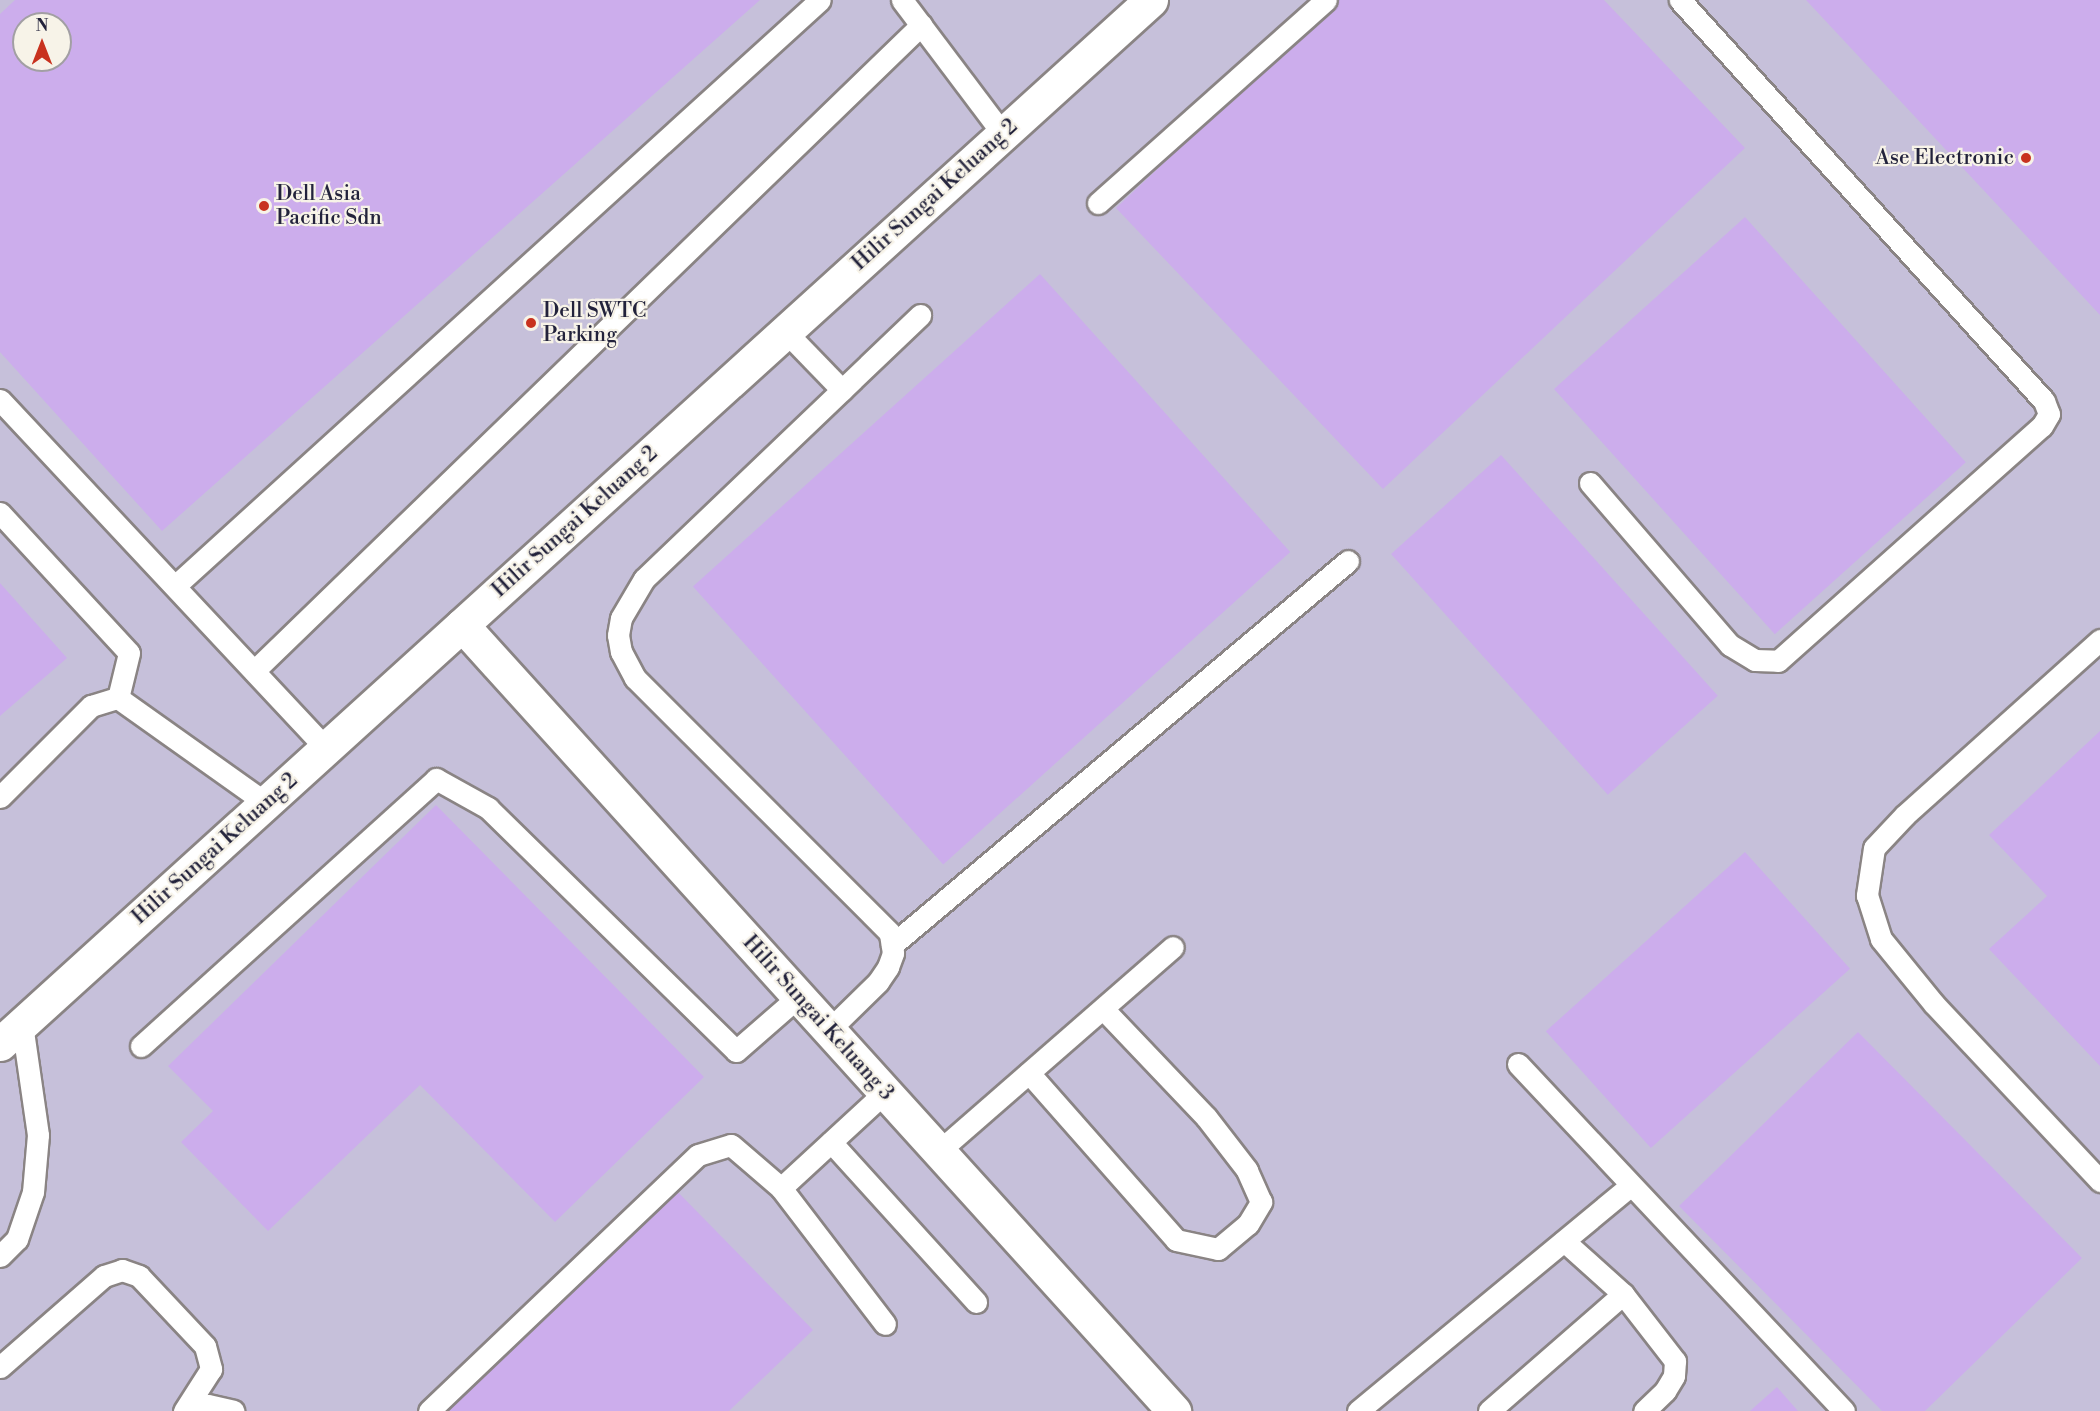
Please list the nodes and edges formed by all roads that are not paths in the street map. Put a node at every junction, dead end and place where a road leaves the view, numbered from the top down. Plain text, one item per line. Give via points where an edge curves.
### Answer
1 (820, 0) edge
2 (902, 0) edge
3 (1151, 0) edge
4 (1326, 0) edge
5 (1680, 0) edge
6 (921, 25) junction
7 (1003, 134) junction
8 (1098, 203) dead end
9 (920, 315) dead end
10 (785, 331) junction
11 (842, 390) junction
12 (0, 400) edge
13 (1590, 483) dead end
14 (0, 513) edge
15 (1348, 561) dead end
16 (175, 586) junction
17 (462, 625) junction
18 (2100, 640) edge
19 (254, 671) junction
20 (118, 698) junction
21 (326, 748) junction
22 (0, 797) edge
23 (266, 803) junction
24 (892, 945) junction
25 (1173, 947) dead end
26 (798, 997) junction
27 (1103, 1009) junction
28 (829, 1030) junction
29 (11, 1034) edge
30 (141, 1046) dead end
31 (1518, 1064) dead end
32 (1029, 1073) junction
33 (885, 1092) junction
34 (831, 1142) junction
35 (939, 1151) junction
36 (2100, 1181) edge
37 (1630, 1186) junction
38 (780, 1188) junction
39 (1564, 1241) junction
40 (0, 1256) edge
41 (1623, 1294) junction
42 (976, 1302) dead end
43 (885, 1324) dead end
44 (0, 1367) edge
45 (185, 1410) edge
46 (233, 1411) edge
47 (429, 1411) edge
48 (1174, 1411) edge
49 (1358, 1411) edge
50 (1489, 1411) edge
51 (1644, 1411) edge
52 (1844, 1411) edge

1 - 16 lane
2 - 6 lane
3 - 7 street, Hilir Sungai Keluang 2
4 - 8 lane
5 - 13 lane via 2044,401 2049,414 2042,426 1778,661 1755,660 1730,645
6 - 7 lane
6 - 19 lane
7 - 10 street, Hilir Sungai Keluang 2
9 - 11 lane
10 - 11 lane
10 - 17 street, Hilir Sungai Keluang 2
11 - 24 lane via 644,579 621,618 618,636 621,652 635,678 890,933
12 - 16 lane
14 - 20 lane via 129,653
15 - 24 lane
16 - 19 lane
17 - 21 street, Hilir Sungai Keluang 2
17 - 26 street, Hilir Sungai Keluang 3
18 - 36 lane via 1905,815 1874,848 1867,895 1881,939 1934,1004
19 - 21 lane
20 - 22 lane via 91,706
20 - 23 lane
21 - 23 street, Hilir Sungai Keluang 2
23 - 29 street, Hilir Sungai Keluang 2
24 - 28 lane via 888,967 878,982
25 - 27 lane
26 - 28 street, Hilir Sungai Keluang 3
26 - 30 lane via 736,1051 488,808 436,779
27 - 32 lane
27 - 32 lane via 1206,1117 1247,1170 1261,1202 1248,1224 1218,1249 1176,1240
28 - 33 street, Hilir Sungai Keluang 3
29 - 40 lane via 38,1135 33,1192 17,1239
31 - 37 lane
32 - 35 lane
33 - 34 lane
33 - 35 street, Hilir Sungai Keluang 3
34 - 38 lane
34 - 42 lane
35 - 48 street, Hilir Sungai Keluang 3
37 - 39 lane
37 - 52 lane
38 - 43 lane
38 - 47 lane via 731,1145 698,1155
39 - 41 lane
39 - 49 lane
41 - 50 lane
41 - 51 lane via 1675,1361 1674,1376 1665,1391
44 - 45 lane via 104,1276 122,1270 139,1276 205,1346 211,1369
45 - 46 lane via 208,1405

